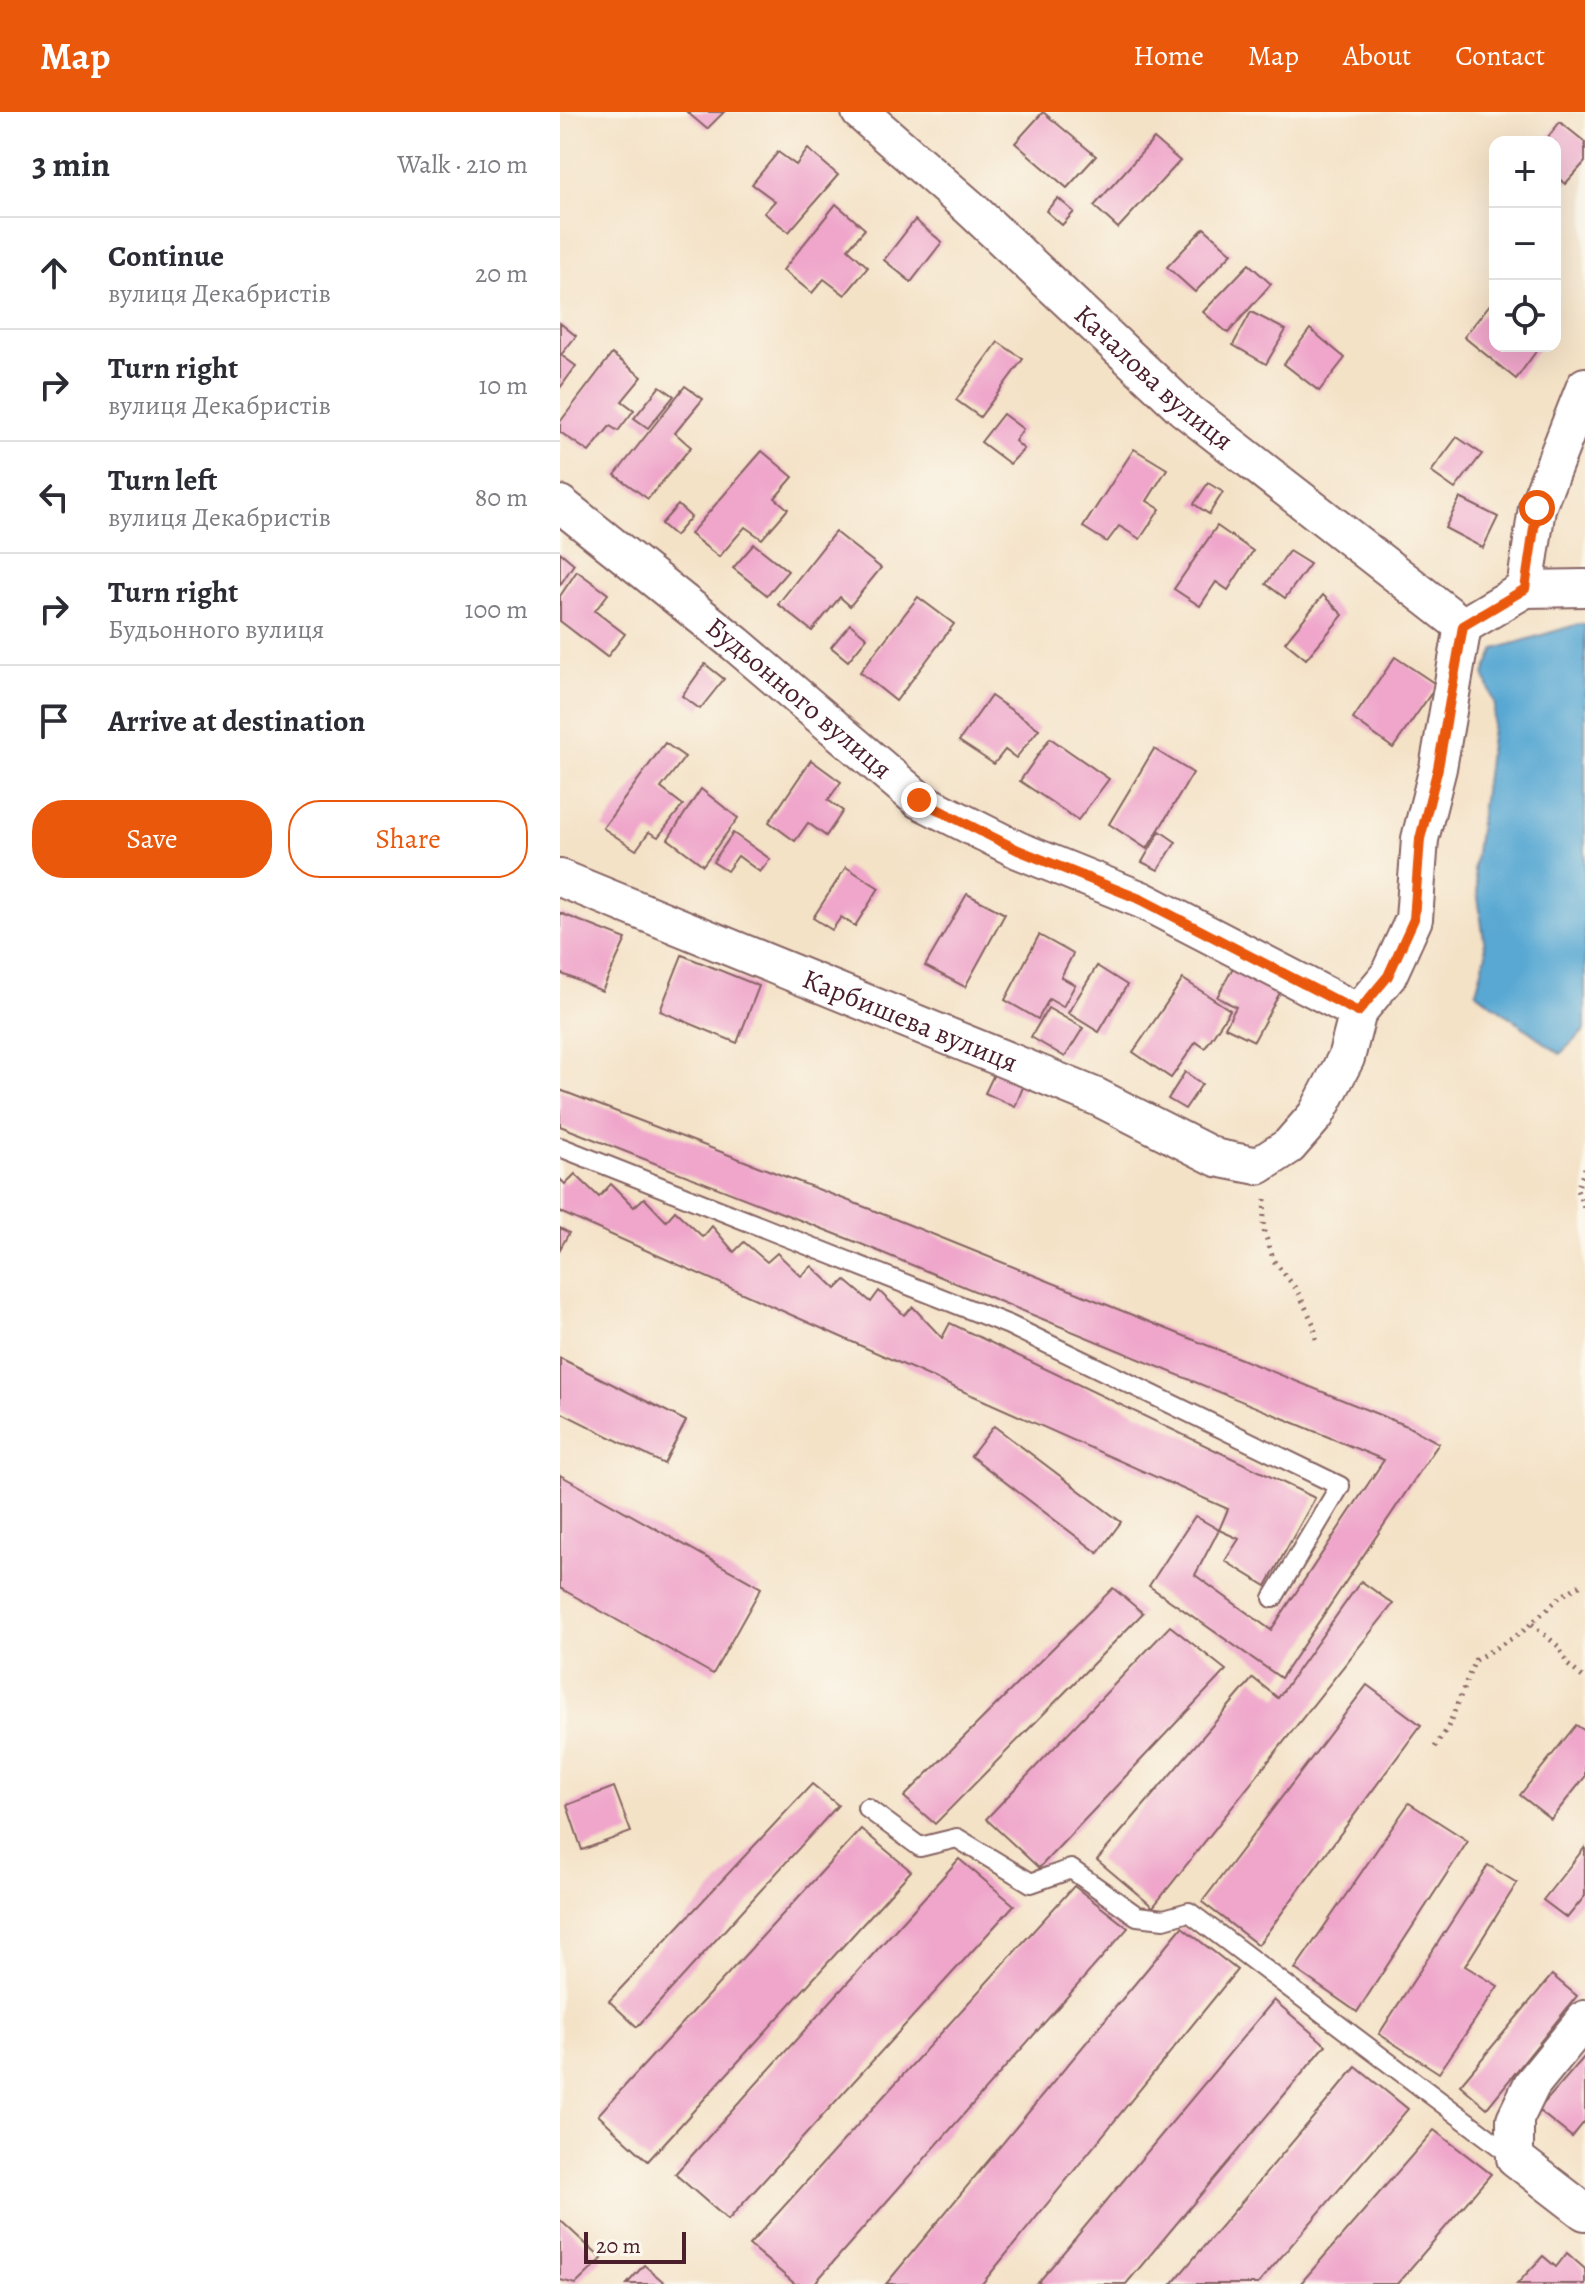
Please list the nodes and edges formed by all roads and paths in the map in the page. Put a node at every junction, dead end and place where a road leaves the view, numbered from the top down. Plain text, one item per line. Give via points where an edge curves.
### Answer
1 (860, 112) edge
2 (1585, 386) edge
3 (560, 504) edge
4 (1585, 588) edge
5 (1525, 589) junction
6 (1463, 626) junction
7 (560, 878) edge
8 (1358, 1012) junction
9 (560, 1147) edge
10 (1258, 1166) junction
11 (1585, 1168) edge
12 (1585, 1210) edge
13 (1316, 1340) dead end
14 (1585, 1582) edge
15 (1273, 1598) dead end
16 (1532, 1624) junction
17 (1585, 1679) edge
18 (1435, 1747) dead end
19 (867, 1808) dead end
20 (1585, 2019) edge
21 (1515, 2158) junction
22 (1585, 2212) edge

1 - 6 street, Качалова вулиця via 1183,408
2 - 5 street via 1537,508
3 - 8 street, Будьонного вулиця via 919,800 1018,850 1142,900
4 - 5 street
5 - 6 street
6 - 8 street via 1420,839 1414,919 1388,976
7 - 10 street, Карбишева вулиця via 1097,1097 1217,1158
8 - 10 street via 1346,1058 1316,1115 1289,1146
9 - 15 lane via 1009,1325 1340,1486
10 - 13 path via 1265,1203 1263,1228 1274,1261 1297,1290 1314,1325
11 - 12 path via 1577,1190
14 - 16 path
16 - 17 path
16 - 18 path via 1475,1660
19 - 21 lane via 920,1847 957,1838 1031,1883 1071,1869 1137,1916 1164,1919 1189,1912
20 - 21 street via 1532,2084 1515,2119
21 - 22 street

